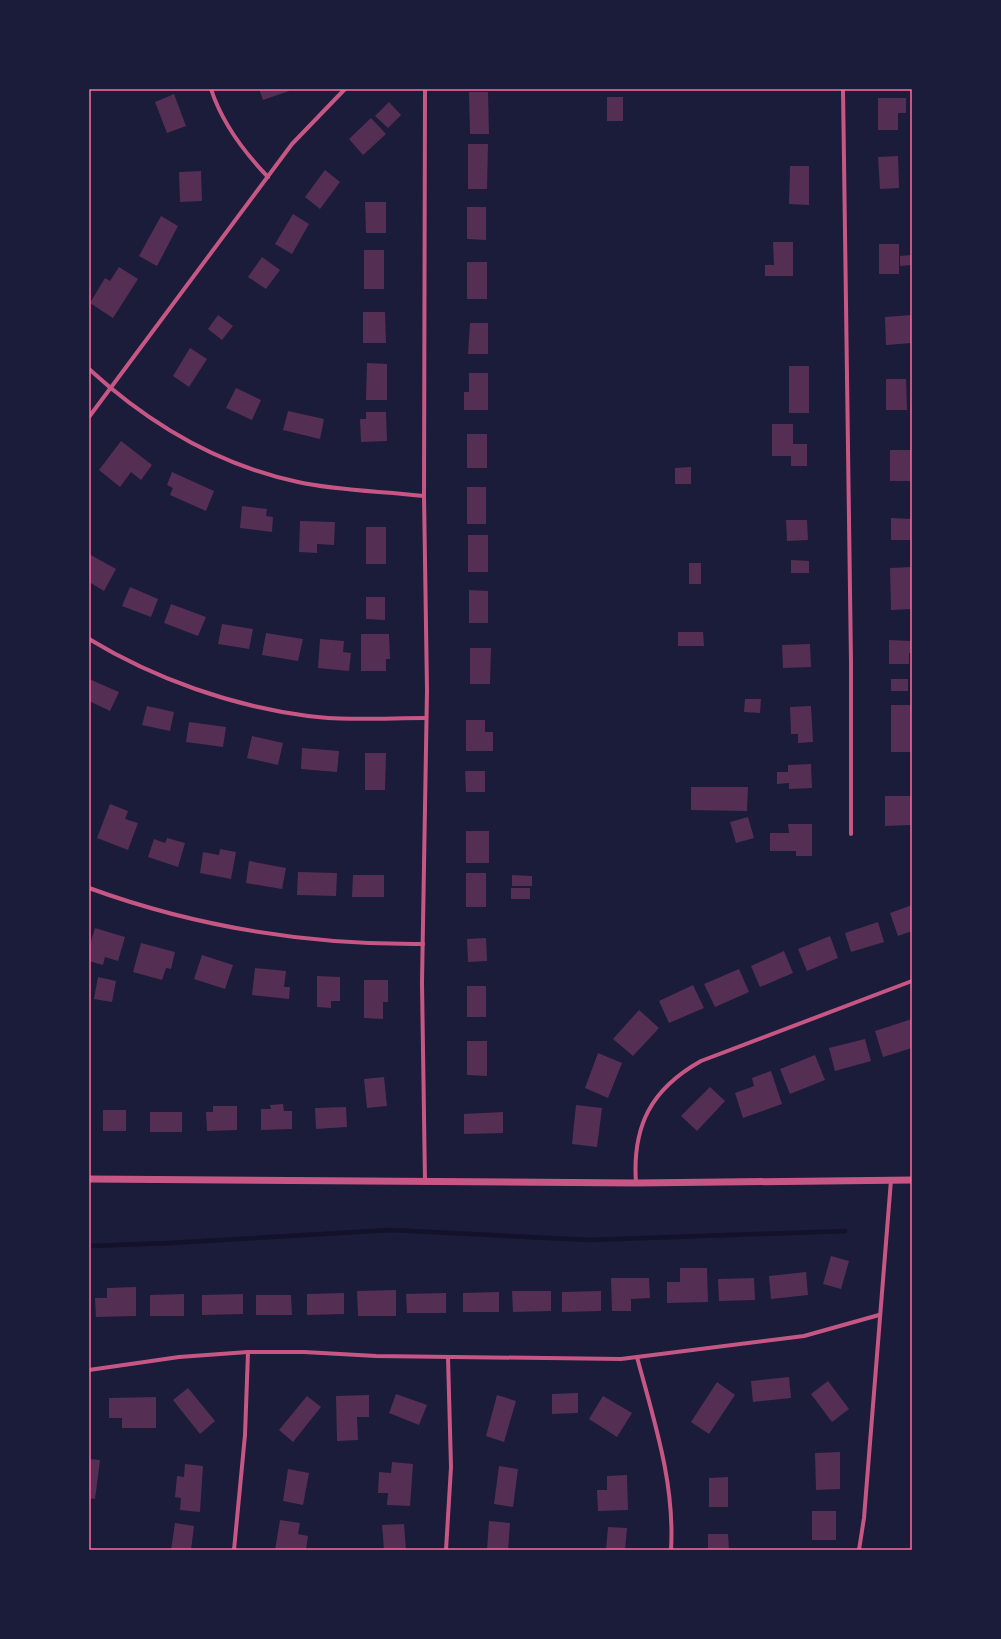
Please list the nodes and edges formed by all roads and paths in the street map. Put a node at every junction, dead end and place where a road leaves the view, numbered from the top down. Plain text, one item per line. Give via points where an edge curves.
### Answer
1 (211, 89) edge
2 (345, 89) edge
3 (425, 89) edge
4 (843, 89) edge
5 (268, 177) junction
6 (89, 369) edge
7 (110, 388) junction
8 (89, 417) edge
9 (424, 496) junction
10 (89, 639) edge
11 (426, 718) junction
12 (851, 834) dead end
13 (89, 888) edge
14 (423, 944) junction
15 (912, 981) edge
16 (89, 1179) edge
17 (891, 1180) junction
18 (912, 1180) edge
19 (425, 1181) junction
20 (636, 1183) junction
21 (879, 1315) junction
22 (248, 1352) junction
23 (448, 1357) junction
24 (637, 1357) junction
25 (89, 1370) edge
26 (234, 1550) edge
27 (446, 1550) edge
28 (671, 1550) edge
29 (859, 1550) edge

1 - 5 street via 239,144
2 - 5 street via 292,144
3 - 9 street
4 - 12 street
5 - 7 street
6 - 7 street
7 - 8 street
7 - 9 street via 184,440 257,471 298,482 340,489
9 - 11 street
10 - 11 street via 139,666 172,680 260,707 308,716
11 - 14 street
13 - 14 street via 155,910 262,933 351,943
14 - 19 street
15 - 20 street via 701,1061 684,1071 669,1083 646,1114 637,1142
16 - 19 street
17 - 18 street
17 - 20 street
17 - 21 street
19 - 20 street
21 - 24 street via 804,1336
21 - 29 street via 864,1518
22 - 23 street
22 - 25 street via 179,1357
22 - 26 street via 245,1435
23 - 24 street
23 - 27 street via 451,1467
24 - 28 street via 665,1465 670,1498

